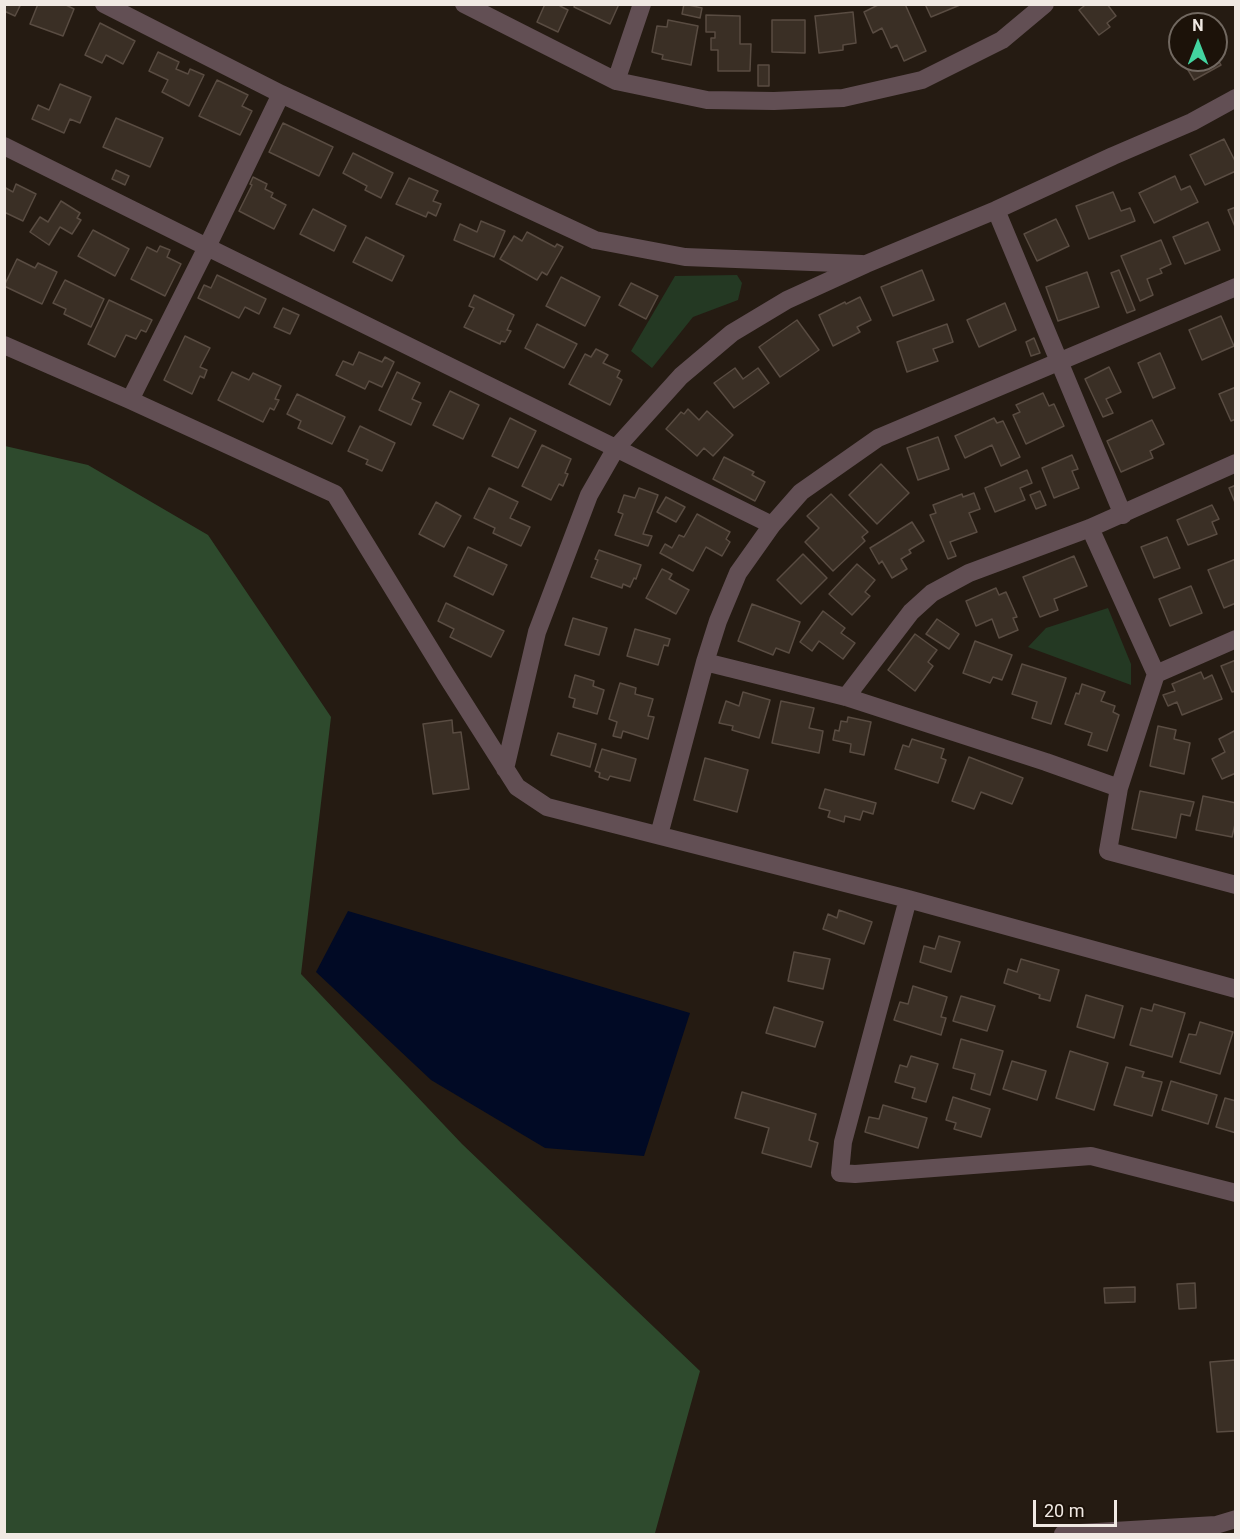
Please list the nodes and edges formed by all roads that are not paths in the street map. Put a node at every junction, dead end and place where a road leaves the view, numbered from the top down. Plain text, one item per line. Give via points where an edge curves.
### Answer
1 (104, 4) edge
2 (464, 4) edge
3 (642, 4) edge
4 (1045, 4) edge
5 (616, 81) junction
6 (281, 94) junction
7 (1236, 98) edge
8 (4, 146) edge
9 (996, 210) junction
10 (207, 248) junction
11 (866, 264) junction
12 (1236, 287) edge
13 (4, 345) edge
14 (1058, 362) junction
15 (130, 400) junction
16 (616, 448) junction
17 (1236, 463) edge
18 (1123, 515) junction
19 (772, 525) junction
20 (1090, 528) junction
21 (1236, 639) edge
22 (705, 662) junction
23 (1156, 674) junction
24 (846, 697) junction
25 (505, 769) junction
26 (1119, 788) junction
27 (658, 835) junction
28 (1236, 885) edge
29 (908, 899) junction
30 (1236, 989) edge
31 (1236, 1193) edge
32 (1236, 1519) edge
33 (1063, 1534) edge

1 - 6 street
2 - 5 street
3 - 5 street
4 - 5 street via 1002,40 922,80 843,98 707,100
6 - 10 street
6 - 11 street via 595,240 685,257
7 - 9 street via 1192,122
8 - 10 street
9 - 11 street
9 - 14 street
10 - 15 street
10 - 16 street
11 - 16 street via 787,300 732,333 681,375
12 - 14 street
13 - 15 street
14 - 18 street
14 - 19 street via 878,438 801,492
15 - 25 street via 335,494
16 - 19 street
16 - 25 street via 589,495 537,632
17 - 18 street
18 - 20 street
19 - 22 street via 738,573
20 - 23 street
20 - 24 street via 969,573 932,593 911,612
21 - 23 street
22 - 24 street
22 - 27 street
23 - 26 street
24 - 26 street
25 - 27 street via 517,787 547,807
26 - 28 street via 1108,851
27 - 29 street
29 - 30 street
29 - 31 street via 843,1142 840,1173 1090,1156
32 - 33 street via 1216,1525

